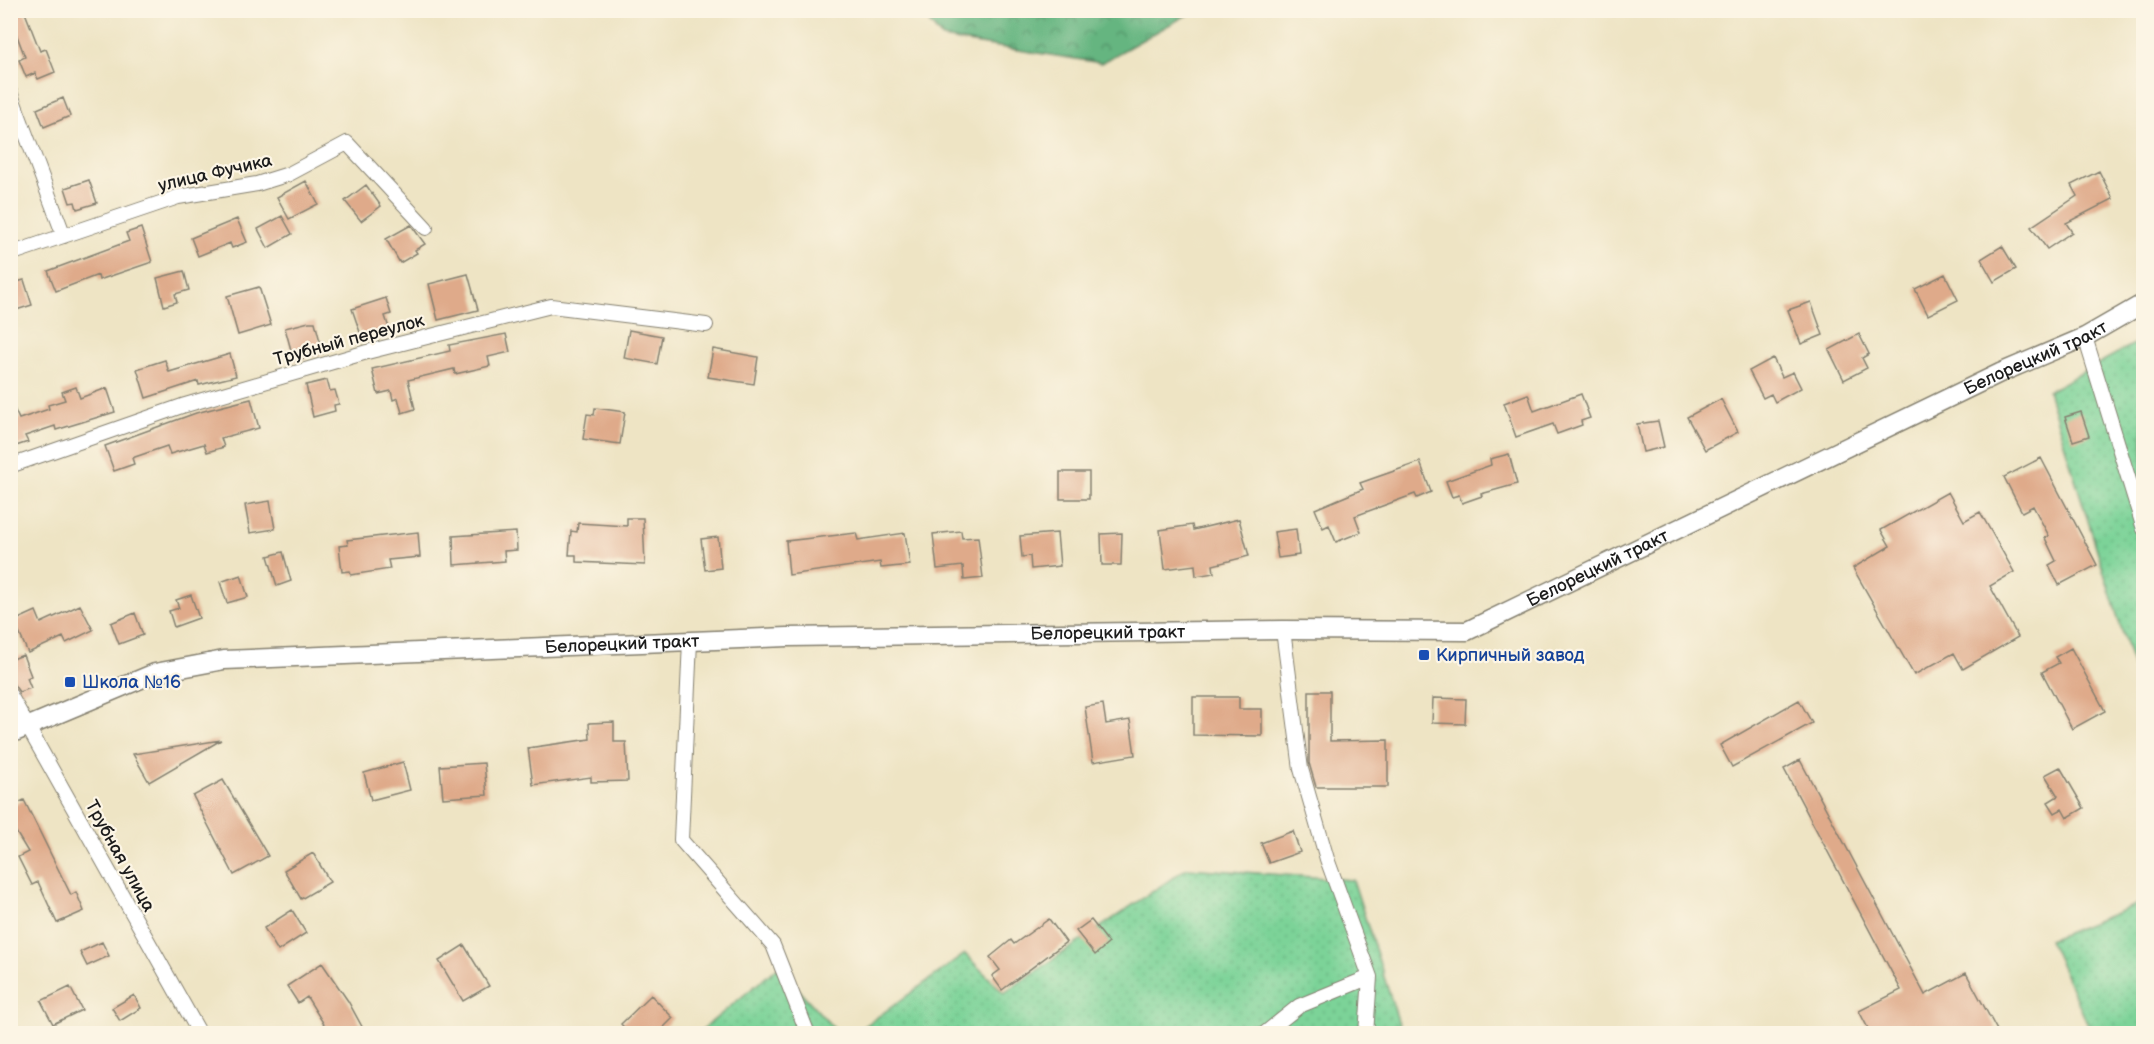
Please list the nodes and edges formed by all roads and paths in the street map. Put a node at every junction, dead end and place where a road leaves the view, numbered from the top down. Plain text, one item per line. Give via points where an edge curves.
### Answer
1 (10, 92) edge
2 (426, 228) dead end
3 (64, 236) junction
4 (10, 254) edge
5 (2144, 303) edge
6 (706, 325) dead end
7 (2085, 337) junction
8 (10, 465) edge
9 (2144, 529) edge
10 (1283, 630) junction
11 (690, 641) junction
12 (10, 695) edge
13 (18, 730) edge
14 (1370, 977) junction
15 (200, 1034) edge
16 (808, 1034) edge
17 (1264, 1034) edge
18 (1366, 1034) edge

1 - 3 street
2 - 3 street, улица Фучика via 347,143 289,174 257,184 178,197
3 - 4 street, улица Фучика
5 - 7 street, Белорецкий тракт
6 - 8 street, Трубный переулок via 551,306 367,352 182,406
7 - 9 street
7 - 10 street, Белорецкий тракт via 2000,373 1467,631
10 - 11 street, Белорецкий тракт
10 - 14 street via 1301,769 1327,859
11 - 13 street, Белорецкий тракт via 224,660 155,673
11 - 16 street via 681,840 773,945
12 - 13 street, Трубная улица
13 - 15 street, Трубная улица
14 - 17 street via 1299,1006
14 - 18 street

